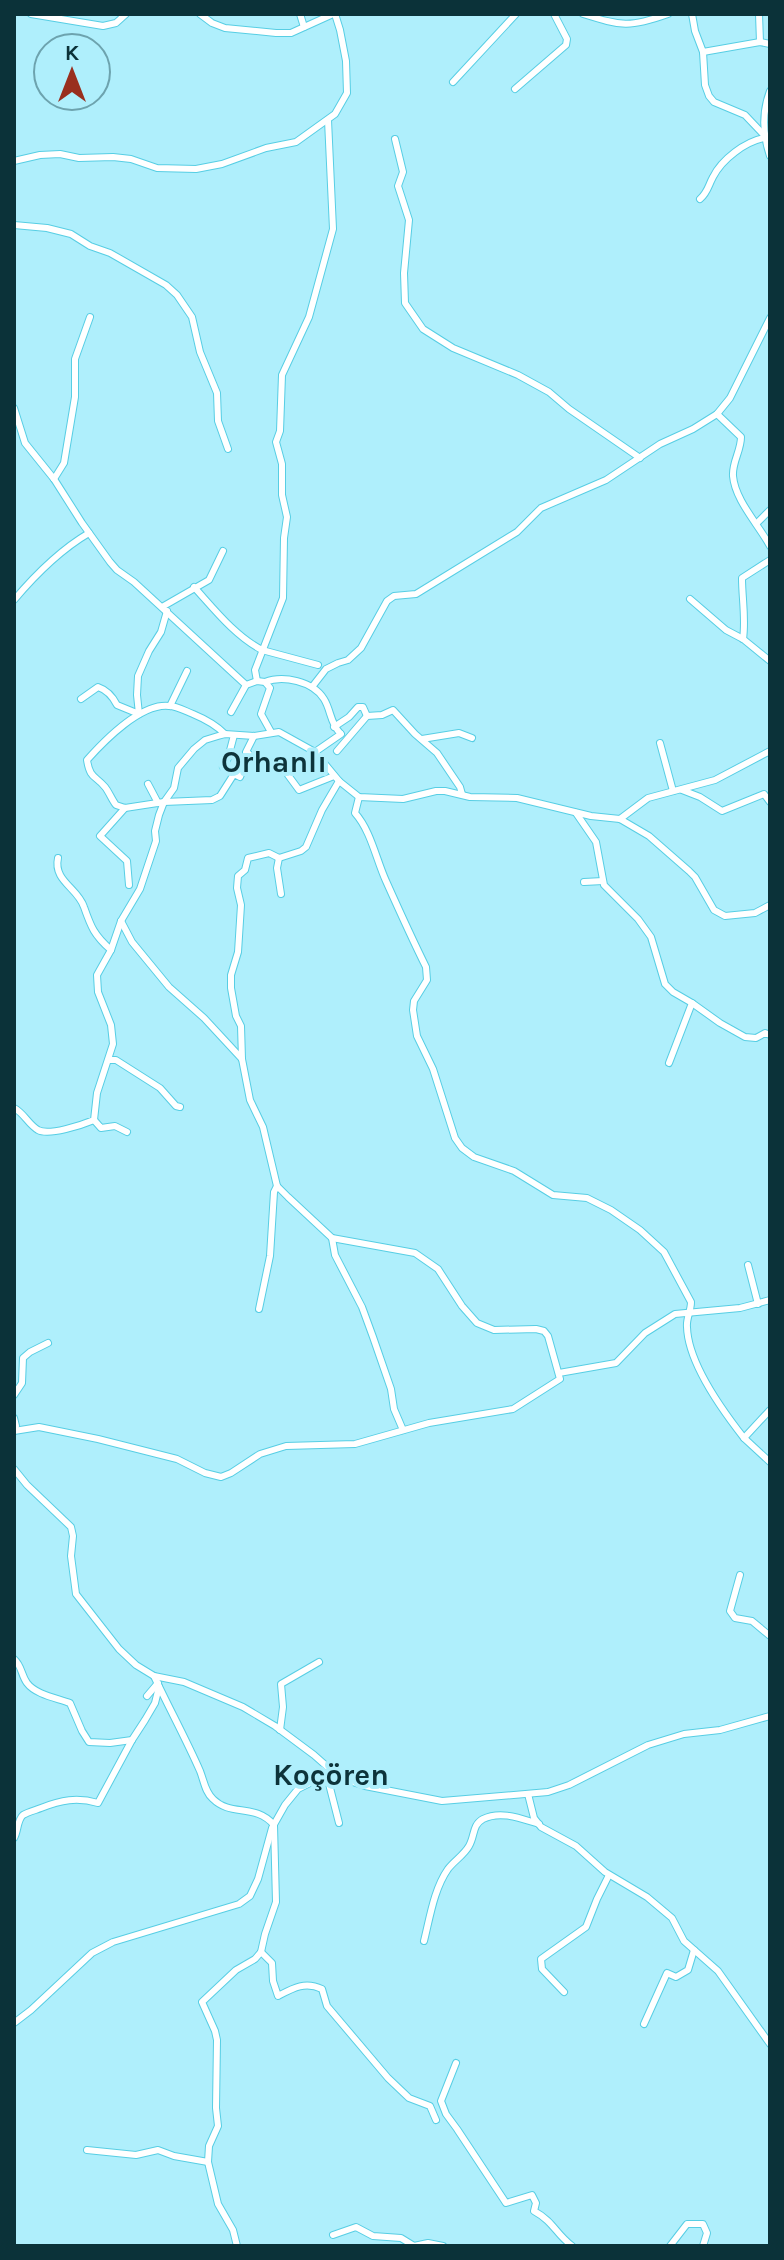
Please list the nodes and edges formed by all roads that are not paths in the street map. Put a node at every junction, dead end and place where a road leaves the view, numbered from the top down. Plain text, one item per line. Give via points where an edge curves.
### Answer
1 (31, 14) edge
2 (126, 14) edge
3 (200, 14) edge
4 (300, 14) edge
5 (334, 14) edge
6 (516, 14) edge
7 (554, 14) edge
8 (583, 14) edge
9 (668, 14) edge
10 (692, 14) edge
11 (759, 14) edge
12 (304, 27) junction
13 (760, 42) junction
14 (770, 44) edge
15 (703, 52) junction
16 (453, 82) dead end
17 (515, 89) dead end
18 (770, 91) edge
19 (328, 120) junction
20 (764, 136) junction
21 (395, 139) dead end
22 (770, 156) edge
23 (14, 161) edge
24 (700, 199) dead end
25 (14, 225) edge
26 (90, 317) dead end
27 (770, 318) edge
28 (14, 408) edge
29 (717, 414) junction
30 (228, 449) dead end
31 (640, 458) junction
32 (54, 479) junction
33 (770, 510) edge
34 (757, 523) junction
35 (89, 533) junction
36 (770, 546) edge
37 (223, 551) dead end
38 (770, 560) edge
39 (194, 587) junction
40 (690, 599) dead end
41 (14, 600) edge
42 (164, 609) junction
43 (743, 639) junction
44 (262, 650) junction
45 (770, 661) edge
46 (318, 665) dead end
47 (187, 671) dead end
48 (257, 681) junction
49 (265, 682) junction
50 (246, 685) junction
51 (312, 687) junction
52 (81, 699) dead end
53 (170, 706) junction
54 (231, 712) dead end
55 (139, 714) junction
56 (367, 716) junction
57 (334, 727) junction
58 (271, 732) junction
59 (340, 733) junction
60 (225, 734) junction
61 (234, 735) junction
62 (348, 735) junction
63 (254, 736) junction
64 (472, 738) dead end
65 (422, 739) junction
66 (660, 743) dead end
67 (337, 751) dead end
68 (770, 751) edge
69 (315, 752) junction
70 (223, 767) dead end
71 (288, 775) dead end
72 (336, 778) junction
73 (148, 784) dead end
74 (682, 790) junction
75 (673, 791) junction
76 (462, 794) junction
77 (359, 797) junction
78 (161, 802) junction
79 (770, 802) edge
80 (125, 808) junction
81 (576, 813) junction
82 (620, 819) junction
83 (58, 858) dead end
84 (279, 858) junction
85 (603, 881) junction
86 (584, 882) dead end
87 (129, 885) dead end
88 (281, 894) dead end
89 (770, 905) edge
90 (121, 921) junction
91 (111, 950) junction
92 (692, 1003) junction
93 (770, 1035) edge
94 (242, 1059) junction
95 (109, 1060) junction
96 (669, 1063) dead end
97 (180, 1107) dead end
98 (14, 1108) edge
99 (94, 1120) junction
100 (127, 1132) dead end
101 (277, 1186) junction
102 (332, 1238) junction
103 (748, 1265) dead end
104 (770, 1300) edge
105 (758, 1304) junction
106 (259, 1309) dead end
107 (689, 1313) junction
108 (48, 1343) dead end
109 (559, 1373) junction
110 (14, 1395) edge
111 (770, 1410) edge
112 (14, 1418) edge
113 (403, 1430) junction
114 (14, 1431) edge
115 (744, 1438) junction
116 (770, 1462) edge
117 (14, 1469) edge
118 (740, 1575) dead end
119 (770, 1636) edge
120 (14, 1659) edge
121 (319, 1662) dead end
122 (154, 1676) junction
123 (159, 1685) junction
124 (147, 1696) dead end
125 (770, 1716) edge
126 (280, 1730) junction
127 (132, 1740) junction
128 (340, 1778) junction
129 (328, 1780) junction
130 (528, 1794) junction
131 (339, 1823) dead end
132 (539, 1824) junction
133 (274, 1825) junction
134 (14, 1838) edge
135 (609, 1875) junction
136 (424, 1941) dead end
137 (694, 1950) junction
138 (261, 1952) junction
139 (564, 1992) dead end
140 (14, 2023) edge
141 (644, 2024) dead end
142 (770, 2044) edge
143 (456, 2063) dead end
144 (436, 2120) dead end
145 (87, 2150) dead end
146 (208, 2162) junction
147 (333, 2235) dead end
148 (237, 2246) edge
149 (443, 2246) edge
150 (572, 2246) edge
151 (670, 2246) edge
152 (703, 2246) edge

1 - 2 street via 103,26
3 - 12 street via 225,28 291,33
4 - 12 street
5 - 12 street
5 - 19 street via 343,42 347,93
6 - 16 street
7 - 17 street via 566,45
8 - 9 street via 632,26
10 - 15 street
11 - 13 street
13 - 14 street
13 - 15 street
15 - 20 street via 709,96 745,115
18 - 20 street
19 - 23 street via 296,142 196,169 60,154
19 - 44 street via 333,229 309,317 282,375 276,442 287,517 283,598
20 - 22 street
20 - 24 street via 722,163
21 - 31 street via 403,172 398,186 409,220 405,303 423,329 549,392
25 - 30 street via 71,234 177,295 192,317 217,393 218,421
26 - 32 street via 75,359 64,463
27 - 29 street
28 - 32 street via 25,443
29 - 31 street
29 - 34 street via 741,437 733,478
31 - 51 street via 606,480 541,508 517,532 416,594 394,596 361,648 326,669
32 - 35 street
33 - 34 street
34 - 36 street
35 - 41 street via 38,573
35 - 42 street via 117,570
37 - 39 street via 209,580
38 - 43 street via 742,578
39 - 42 street
39 - 44 street
40 - 43 street
42 - 50 street
42 - 55 street via 161,632 138,676
43 - 45 street
44 - 46 street
44 - 48 street
47 - 53 street
48 - 49 street
48 - 50 street
49 - 51 street via 276,679
49 - 58 street via 270,688 261,714
50 - 54 street
51 - 57 street via 324,699
52 - 55 street via 98,687 117,705
53 - 55 street
53 - 60 street
55 - 80 street via 87,760 91,777
56 - 57 street via 358,707
56 - 62 street
56 - 65 street via 393,710
57 - 59 street
58 - 63 street
58 - 69 street
59 - 62 street
59 - 69 street
60 - 61 street
60 - 78 street via 194,749
61 - 63 street
61 - 70 street
62 - 67 street
63 - 78 street via 240,777 234,774 217,798
64 - 65 street via 459,733
65 - 76 street
66 - 75 street
68 - 74 street via 715,780
69 - 72 street
71 - 72 street via 299,790
72 - 77 street
72 - 84 street via 306,847
73 - 78 street
74 - 75 street
74 - 79 street via 722,811 764,794
75 - 82 street via 648,798
76 - 77 street
76 - 81 street via 517,798
77 - 107 street via 355,813 365,824 426,967 427,980 414,1001 417,1036 455,1138 474,1157 514,1171 553,1195 587,1198 640,1230 664,1252 691,1302
78 - 80 street
78 - 90 street via 156,841 140,889
80 - 87 street via 100,836 127,861
81 - 82 street
81 - 85 street via 596,842
82 - 89 street via 689,871 714,910 725,916 755,913
83 - 91 street via 61,878 83,904 98,939
84 - 88 street
84 - 94 street via 269,853 248,858 236,881 241,905 231,988 241,1026
85 - 86 street
85 - 92 street via 651,937 665,984
90 - 91 street
90 - 94 street via 169,987
91 - 95 street via 97,975 113,1034
92 - 93 street via 745,1037
92 - 96 street
94 - 101 street
95 - 97 street via 160,1088
95 - 99 street
98 - 99 street via 46,1132
99 - 100 street via 101,1128 115,1126
101 - 102 street
101 - 106 street
102 - 109 street via 415,1253 438,1269 477,1323 494,1330 544,1331
102 - 113 street via 335,1255 362,1307
103 - 105 street
104 - 105 street
105 - 107 street
107 - 109 street via 675,1314 645,1333 616,1363
107 - 115 street via 693,1358
108 - 110 street via 23,1358 22,1383
109 - 113 street via 560,1379 513,1409
111 - 115 street
112 - 114 street
113 - 114 street via 355,1444 286,1446 221,1477 177,1459 98,1439 39,1427
115 - 116 street
117 - 122 street via 71,1527 76,1594 119,1649
118 - 119 street via 730,1611
120 - 127 street via 26,1683 70,1703 89,1742
121 - 126 street via 281,1684
122 - 123 street
122 - 126 street via 221,1696
123 - 124 street
123 - 127 street via 155,1703
123 - 133 street via 213,1800 255,1811
125 - 130 street via 660,1741 569,1785
126 - 128 street
127 - 134 street via 98,1803 61,1801 23,1815
128 - 129 street
128 - 130 street via 442,1801
129 - 131 street
129 - 133 street via 298,1789
130 - 132 street
132 - 135 street via 576,1846
132 - 136 street via 498,1815 480,1821 469,1846 439,1886
133 - 138 street via 276,1902
133 - 140 street via 250,1896 92,1953
135 - 137 street via 672,1918
135 - 139 street via 586,1927 541,1959 542,1969
137 - 141 street via 688,1970 676,1977 667,1973
137 - 142 street via 718,1971
138 - 144 street via 272,1963 278,1996 297,1986 322,1989 327,2006 388,2078 409,2098 430,2106
138 - 146 street via 202,2002 217,2040 218,2126
143 - 150 street via 441,2101 446,2114 506,2203 532,2195 534,2211 550,2220
145 - 146 street via 136,2155 158,2150
146 - 148 street via 218,2204
147 - 149 street via 356,2227 414,2246
151 - 152 street via 687,2224 703,2224

